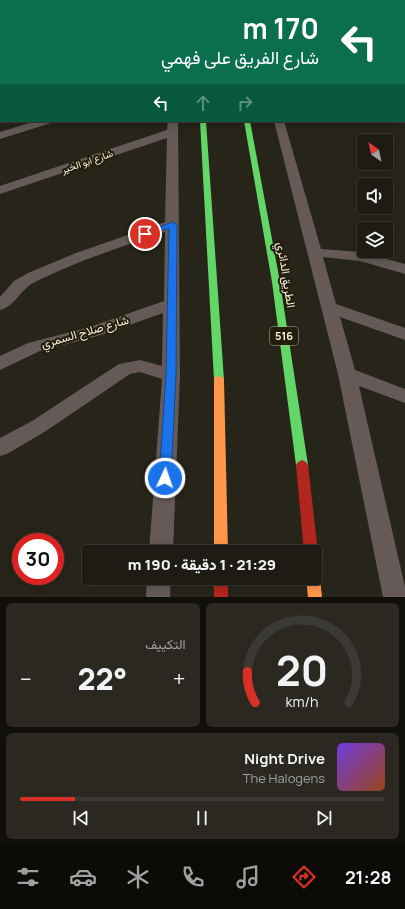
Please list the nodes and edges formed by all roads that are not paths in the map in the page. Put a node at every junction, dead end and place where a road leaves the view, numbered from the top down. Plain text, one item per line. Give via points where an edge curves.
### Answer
1 (44, 122) edge
2 (202, 122) edge
3 (247, 122) edge
4 (279, 122) edge
5 (173, 127) edge
6 (0, 136) edge
7 (0, 190) edge
8 (173, 224) junction
9 (314, 253) junction
10 (405, 269) edge
11 (172, 304) junction
12 (0, 305) edge
13 (329, 307) junction
14 (405, 334) edge
15 (0, 364) edge
16 (347, 374) junction
17 (171, 375) junction
18 (405, 396) edge
19 (0, 448) edge
20 (161, 545) edge
21 (221, 545) edge
22 (310, 545) edge
23 (397, 572) edge
24 (159, 585) edge
25 (221, 585) edge
26 (314, 585) edge
27 (158, 597) edge
28 (221, 597) edge
29 (315, 597) edge
30 (395, 597) edge

1 - 6 street
2 - 21 highway via 219,360
3 - 22 highway, الطريق الدائري / 516 via 290,369
4 - 9 street
5 - 7 street, شارع ابو الخير
5 - 8 street
8 - 11 street
8 - 12 street via 76,258 23,282 13,290 6,302
9 - 10 street via 353,254 378,259
9 - 13 street
11 - 15 street, شارع صلاح السمري via 95,331 34,347
11 - 17 street
13 - 14 street
13 - 16 street
16 - 18 street
16 - 23 street
17 - 19 street via 140,366 124,369 39,426
17 - 20 street
23 - 30 street
24 - 27 street
25 - 28 highway
26 - 29 highway

